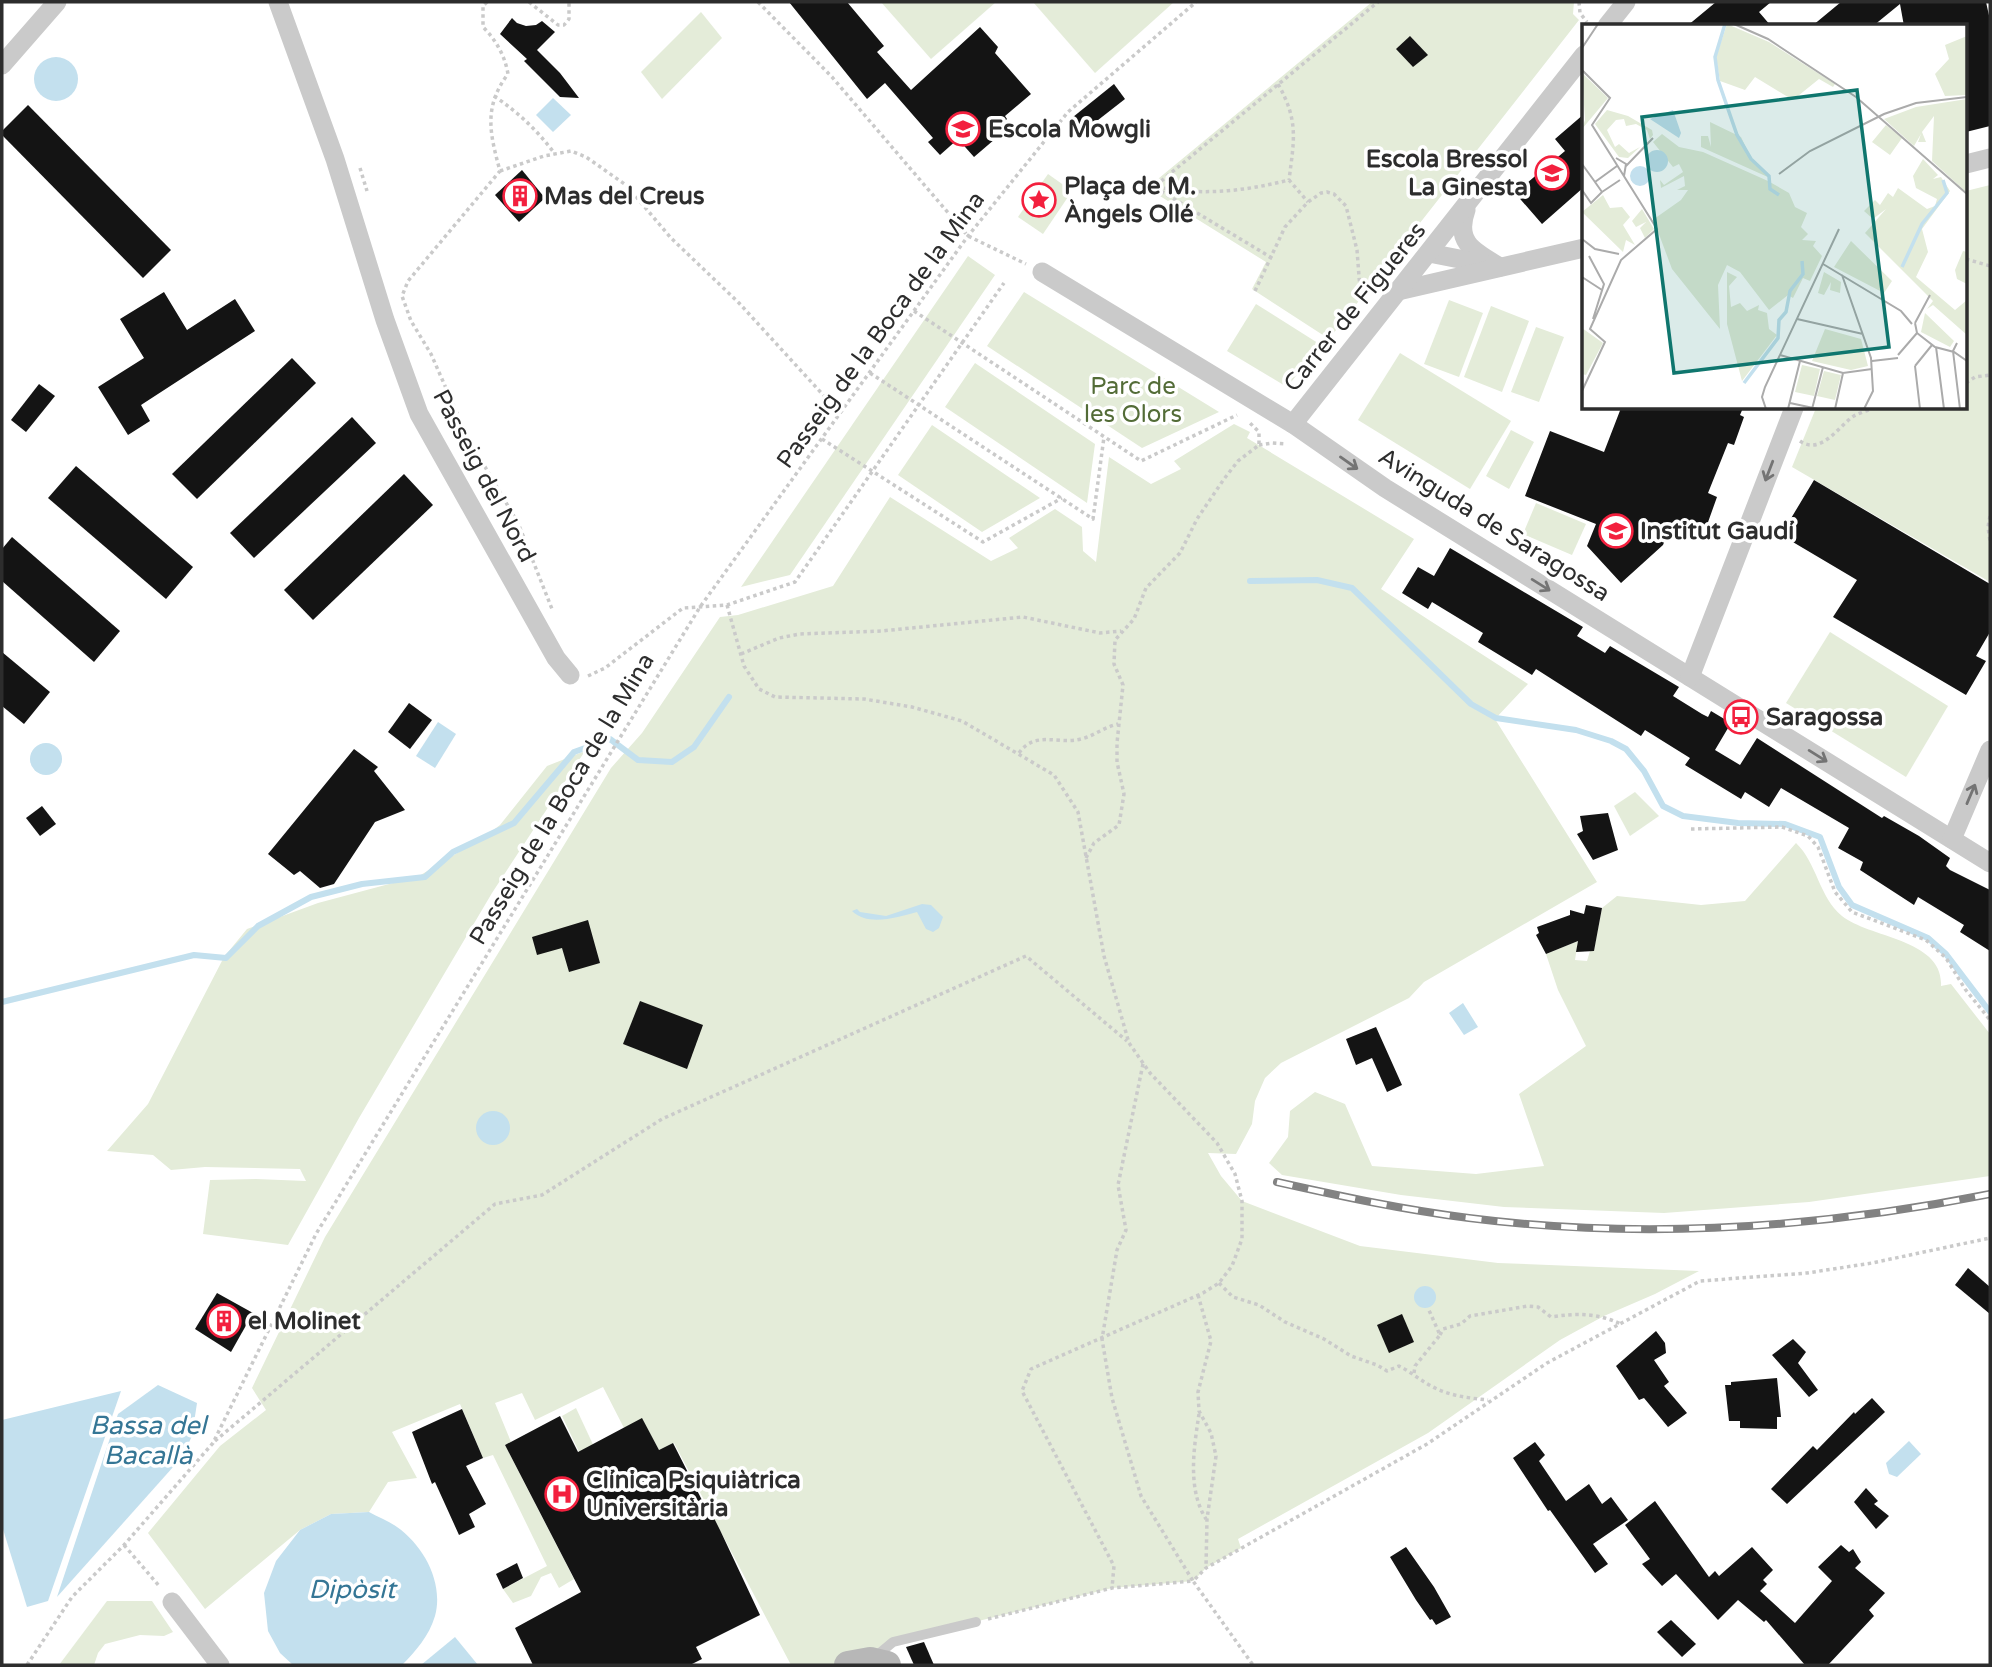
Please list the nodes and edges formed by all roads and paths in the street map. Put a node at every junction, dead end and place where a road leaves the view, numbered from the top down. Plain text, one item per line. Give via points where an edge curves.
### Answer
1 (57, 2) edge
2 (278, 2) edge
3 (487, 2) edge
4 (529, 2) edge
5 (569, 2) edge
6 (758, 2) edge
7 (1196, 2) edge
8 (1378, 2) edge
9 (1579, 2) edge
10 (1626, 2) edge
11 (1587, 22) dead end
12 (1609, 24) edge
13 (1582, 58) edge
14 (2, 65) edge
15 (1278, 84) junction
16 (494, 96) junction
17 (555, 154) junction
18 (1990, 158) edge
19 (1968, 164) edge
20 (500, 171) junction
21 (1289, 180) junction
22 (1154, 187) junction
23 (1308, 202) junction
24 (1469, 202) junction
25 (968, 236) junction
26 (1582, 248) edge
27 (1429, 253) junction
28 (1272, 258) junction
29 (1968, 260) edge
30 (1990, 265) edge
31 (1500, 267) junction
32 (1042, 272) joint
33 (1459, 277) junction
34 (1004, 283) dead end
35 (1255, 291) dead end
36 (1398, 291) junction
37 (1367, 302) dead end
38 (914, 312) junction
39 (962, 343) junction
40 (870, 373) junction
41 (1990, 374) edge
42 (1968, 381) edge
43 (825, 397) dead end
44 (919, 405) junction
45 (1793, 410) edge
46 (1867, 410) edge
47 (1237, 415) dead end
48 (1250, 423) dead end
49 (1293, 424) junction
50 (1104, 437) junction
51 (822, 439) junction
52 (1798, 440) dead end
53 (1287, 444) dead end
54 (1259, 445) junction
55 (872, 471) junction
56 (1062, 498) junction
57 (1990, 516) edge
58 (1990, 541) edge
59 (727, 605) junction
60 (700, 607) junction
61 (1121, 631) junction
62 (553, 652) junction
63 (741, 654) junction
64 (570, 675) joint
65 (1690, 677) junction
66 (1118, 724) junction
67 (1990, 750) edge
68 (1019, 753) junction
69 (1690, 829) dead end
70 (1952, 839) junction
71 (1085, 859) junction
72 (1990, 863) edge
73 (1990, 1020) edge
74 (1129, 1042) junction
75 (1143, 1064) junction
76 (1990, 1238) edge
77 (1219, 1283) junction
78 (1198, 1295) junction
79 (1428, 1308) dead end
80 (1621, 1324) junction
81 (1440, 1335) junction
82 (1102, 1339) junction
83 (1414, 1373) junction
84 (1490, 1400) junction
85 (1199, 1411) junction
86 (214, 1443) junction
87 (1207, 1519) junction
88 (124, 1545) junction
89 (1206, 1568) junction
90 (1193, 1581) junction
91 (1112, 1588) junction
92 (172, 1602) joint
93 (976, 1622) joint
94 (869, 1664) edge
95 (27, 1665) edge
96 (220, 1665) edge
97 (1253, 1665) edge

1 - 14 street
2 - 62 street, Passeig del Nord via 419,414
3 - 16 path via 484,27 506,61 508,74
4 - 5 path via 558,26 569,19
6 - 25 path via 832,77
7 - 25 path, Passeig de la Boca de la Mina via 1068,112
8 - 15 path
9 - 11 path
10 - 12 street
13 - 24 street, Carrer de Figueres
15 - 21 path via 1295,127
15 - 22 path
16 - 17 path via 537,130
16 - 20 path via 492,141
17 - 20 path
17 - 43 path via 571,151 586,157 626,185
18 - 19 street
20 - 62 path via 408,281 402,296 467,436 518,523 537,566 552,608 557,639
21 - 22 path via 1219,192
21 - 23 path
22 - 28 path
23 - 28 path via 1285,227
23 - 37 path via 1327,192 1346,206 1357,250 1360,289
24 - 27 street, Carrer de Figueres
24 - 31 street via 1463,237
25 - 32 path
25 - 38 path, Passeig de la Boca de la Mina
26 - 31 street
27 - 31 street
27 - 33 street via 1433,270
27 - 36 street, Carrer de Figueres
28 - 35 path
29 - 30 path
31 - 33 street
32 - 49 street, Avinguda de Saragossa
33 - 36 street
34 - 39 path
36 - 49 street, Carrer de Figueres
38 - 39 path
38 - 40 path, Passeig de la Boca de la Mina
39 - 44 path
39 - 50 path
40 - 44 path
40 - 51 path, Passeig de la Boca de la Mina
41 - 42 path
44 - 55 path
44 - 56 path
45 -> 65 street
46 - 52 path via 1818,444
47 - 50 path via 1142,461
48 - 54 path via 1259,432
49 -> 65 street, Avinguda de Saragossa via 1385,488
50 - 56 path via 1093,519
51 - 55 path
51 - 60 path, Passeig de la Boca de la Mina
53 - 54 path
54 - 61 path via 1224,479 1180,553 1146,588 1134,619
55 - 56 path via 983,542
55 - 59 path via 794,582
57 - 58 path
59 - 60 path
59 - 63 path
60 - 64 path via 683,608 605,668 584,678
60 - 86 path, Passeig de la Boca de la Mina via 316,1234
61 - 63 path via 1100,633 1023,617 800,634
61 - 66 path via 1113,652 1123,685
62 - 64 street, Passeig del Nord
63 - 68 path via 759,690 775,697 864,699 912,707 962,721
65 -> 70 street, Avinguda de Saragossa
66 - 68 path via 1082,739 1029,742
66 - 71 path via 1117,762 1124,794 1119,825 1094,843
70 -> 67 street
68 - 71 path via 1054,775 1078,812
69 - 73 path via 1782,827 1808,836 1818,847 1835,892 1852,912 1926,940 1946,958
70 - 72 street, Avinguda de Saragossa
71 - 74 path via 1104,956
74 - 75 path
74 - 86 path via 1026,957 662,1119 542,1195 495,1204
75 - 77 path via 1217,1143 1235,1174 1242,1201 1242,1238 1232,1266
75 - 82 path via 1118,1185 1126,1230 1117,1250
76 - 80 path via 1807,1273 1700,1281
77 - 78 path
77 - 83 path via 1233,1297 1258,1305 1351,1356 1387,1371 1399,1366
78 - 82 path
78 - 85 path via 1211,1341 1198,1392
79 - 81 path
80 - 81 path via 1591,1314 1551,1317 1528,1306 1470,1316
80 - 84 path
81 - 83 path
82 - 90 path via 1112,1398 1142,1496
82 - 91 path via 1031,1369 1022,1391 1114,1566
83 - 84 path via 1431,1387 1456,1396
84 - 89 path via 1427,1444
85 - 87 path via 1194,1475 1200,1509
85 - 87 path via 1216,1456
86 - 88 path, Passeig de la Boca de la Mina
87 - 89 path
88 - 92 path
88 - 95 path, Passeig de la Boca de la Mina via 72,1597
89 - 90 path
90 - 91 path
90 - 97 path
91 - 93 path
92 - 96 street
93 - 94 lane via 893,1642

